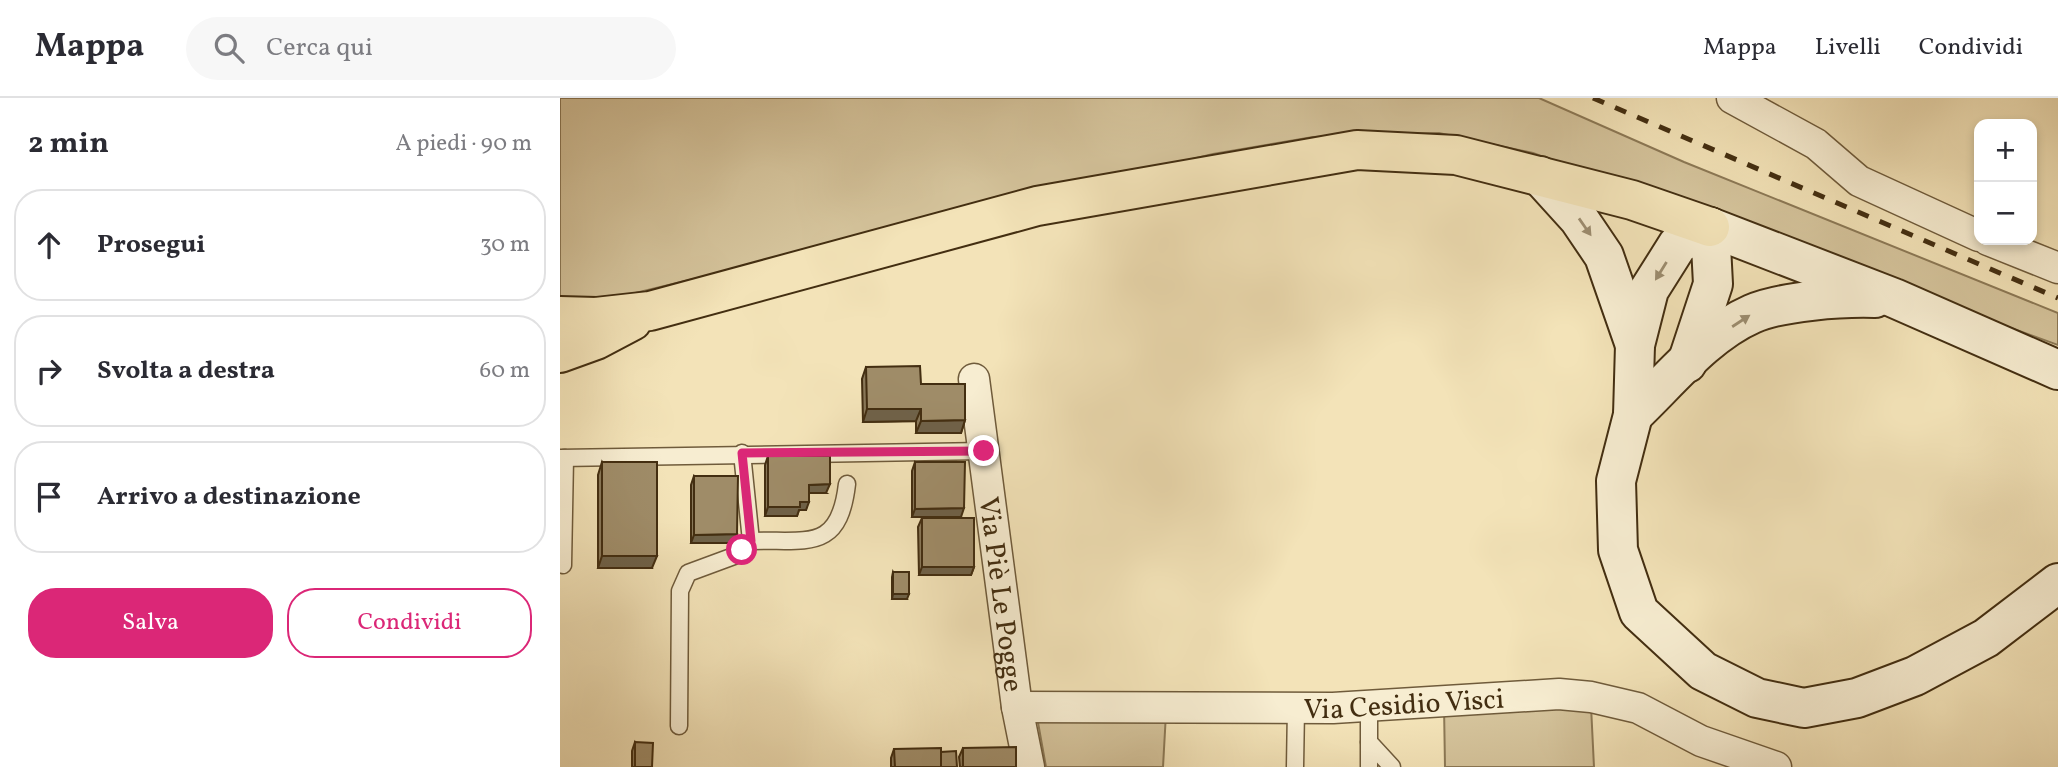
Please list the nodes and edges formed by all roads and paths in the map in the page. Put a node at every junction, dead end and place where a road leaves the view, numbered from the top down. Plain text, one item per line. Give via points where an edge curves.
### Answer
1 (1732, 98) edge
2 (1540, 176) junction
3 (1710, 227) junction
4 (1974, 234) edge
5 (2000, 245) edge
6 (2058, 268) edge
7 (1894, 298) junction
8 (584, 325) edge
9 (560, 328) edge
10 (1635, 345) junction
11 (560, 353) edge
12 (1687, 363) junction
13 (560, 368) edge
14 (2058, 370) edge
15 (974, 379) dead end
16 (1633, 415) junction
17 (984, 451) junction
18 (742, 453) junction
19 (563, 458) edge
20 (846, 484) dead end
21 (751, 541) junction
22 (560, 565) edge
23 (2058, 583) edge
24 (1017, 706) junction
25 (1369, 706) junction
26 (1296, 708) junction
27 (679, 726) dead end
28 (1369, 742) junction
29 (1029, 767) edge
30 (1295, 767) edge
31 (1369, 767) edge
32 (1392, 767) edge
33 (1776, 767) edge

1 - 4 street via 1816,144 1859,181
2 - 3 highway
2 - 8 highway via 1456,155 1357,150 1037,206
2 -> 10 street via 1579,219 1604,256
3 - 7 street
3 -> 10 street via 1678,244 1649,290
3 - 12 street via 1713,284
5 - 6 street
12 -> 7 street via 1711,340 1753,313 1838,296
7 - 14 street
8 - 9 highway
8 - 11 highway
8 - 13 highway
10 - 16 street
12 - 16 street
15 - 17 street, Via Piè Le Pogge
16 - 23 street via 1616,481 1618,550 1639,612 1703,671 1757,698 1804,708 1869,694 1915,676 1986,638
17 - 18 lane
17 - 24 street, Via Piè Le Pogge
18 - 19 lane
18 - 21 lane
19 - 22 lane via 564,565
20 - 21 lane via 842,514 827,534 812,539
21 - 27 lane via 724,561 695,568 682,582
24 - 26 street, Via Cesidio Visci
24 - 29 street, Via Piè Le Pogge
25 - 26 street, Via Cesidio Visci
25 - 28 lane
25 - 33 street, Via Cesidio Visci via 1559,694 1591,697 1638,708 1701,741
26 - 30 lane
28 - 31 lane
28 - 32 lane

